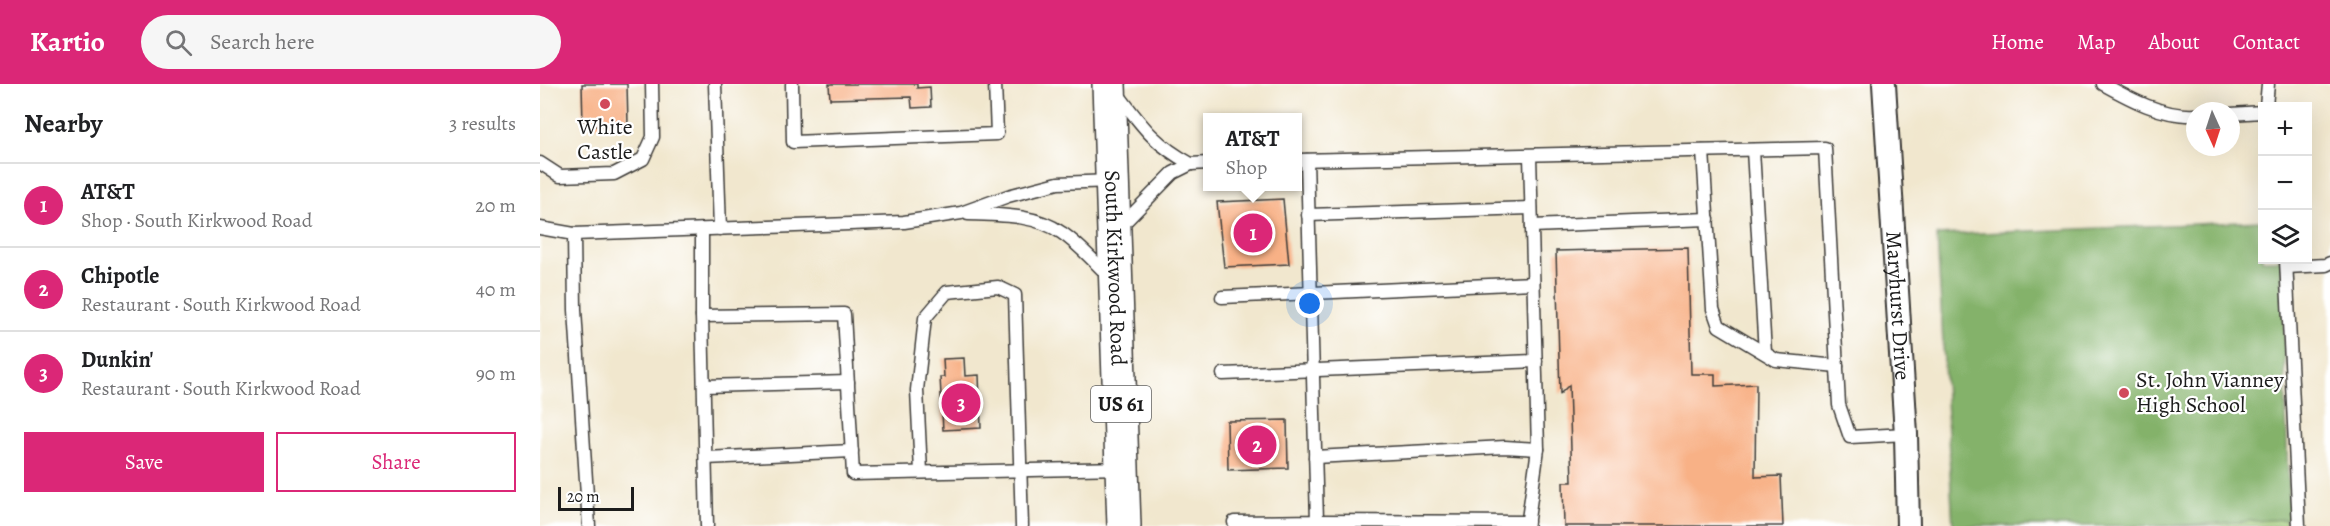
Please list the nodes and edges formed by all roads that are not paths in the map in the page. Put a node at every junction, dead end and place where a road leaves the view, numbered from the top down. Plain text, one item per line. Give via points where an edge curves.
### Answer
1 (652, 84) edge
2 (715, 84) edge
3 (792, 84) edge
4 (995, 84) edge
5 (1109, 84) edge
6 (1884, 84) edge
7 (2103, 84) edge
8 (2268, 84) edge
9 (2266, 102) edge
10 (2258, 112) edge
11 (2240, 113) edge
12 (2186, 116) edge
13 (1754, 150) junction
14 (1703, 151) junction
15 (1530, 156) junction
16 (1302, 160) edge
17 (540, 163) edge
18 (1203, 163) edge
19 (1191, 164) junction
20 (1112, 181) junction
21 (1531, 208) junction
22 (961, 213) junction
23 (1308, 215) junction
24 (1708, 219) junction
25 (1532, 226) junction
26 (540, 228) edge
27 (720, 229) junction
28 (702, 230) junction
29 (1114, 233) junction
30 (574, 234) junction
31 (2330, 263) edge
32 (2286, 264) edge
33 (2306, 264) edge
34 (1116, 282) junction
35 (1533, 283) junction
36 (1311, 295) junction
37 (1222, 297) dead end
38 (702, 316) junction
39 (1765, 353) junction
40 (1536, 361) junction
41 (1837, 366) junction
42 (1313, 371) junction
43 (1222, 374) dead end
44 (848, 382) junction
45 (704, 386) junction
46 (1906, 434) junction
47 (1538, 449) junction
48 (852, 451) junction
49 (1316, 457) junction
50 (706, 458) junction
51 (1123, 468) junction
52 (1020, 470) junction
53 (921, 472) junction
54 (1317, 521) junction
55 (1528, 524) edge
56 (589, 526) edge
57 (707, 526) edge
58 (1022, 526) edge
59 (1124, 526) edge
60 (1234, 526) edge
61 (1908, 526) edge
62 (2299, 526) edge

1 - 17 lane via 653,137 643,159 614,174 571,176 560,176
2 - 27 lane
3 - 4 lane via 793,142 997,134
5 - 19 lane via 1154,140
5 - 20 main road, South Kirkwood Road / US 61
6 - 46 street, Maryhurst Drive
7 - 12 lane via 2135,102
8 - 9 lane
10 - 11 lane
13 - 14 lane
13 - 39 lane
13 - 41 lane via 1826,148
14 - 15 lane
14 - 24 lane
15 - 16 lane
15 - 21 lane
16 - 23 lane
18 - 19 lane
19 - 29 lane via 1173,173
20 - 22 lane via 1058,183
20 - 29 main road, South Kirkwood Road / US 61
21 - 23 lane
21 - 25 lane
22 - 27 lane via 903,222
22 - 34 lane via 1041,222 1062,233
23 - 36 lane
24 - 25 lane
24 - 39 lane via 1713,309 1719,326
25 - 35 lane
26 - 30 lane
27 - 28 lane
28 - 30 lane
28 - 38 lane
29 - 34 main road, South Kirkwood Road / US 61
30 - 56 lane
31 - 33 lane
32 - 62 lane
34 - 51 main road, South Kirkwood Road / US 61
35 - 36 lane
35 - 40 lane
36 - 37 lane
36 - 42 lane
38 - 44 lane via 844,314
38 - 45 lane
39 - 41 lane via 1776,360
40 - 42 lane
40 - 47 lane
41 - 46 lane via 1839,405 1850,436
42 - 43 lane
42 - 49 lane
44 - 45 lane
44 - 48 lane
45 - 50 lane
46 - 61 street, Maryhurst Drive
47 - 49 lane via 1505,447
47 - 55 lane
48 - 50 lane
48 - 53 lane via 854,474
49 - 54 lane
50 - 57 lane
51 - 52 lane
51 - 59 main road, South Kirkwood Road / US 61
52 - 53 lane
52 - 53 lane via 1015,295 998,286 947,292 925,318 917,390
52 - 58 lane
54 - 55 lane
54 - 60 lane via 1234,522

